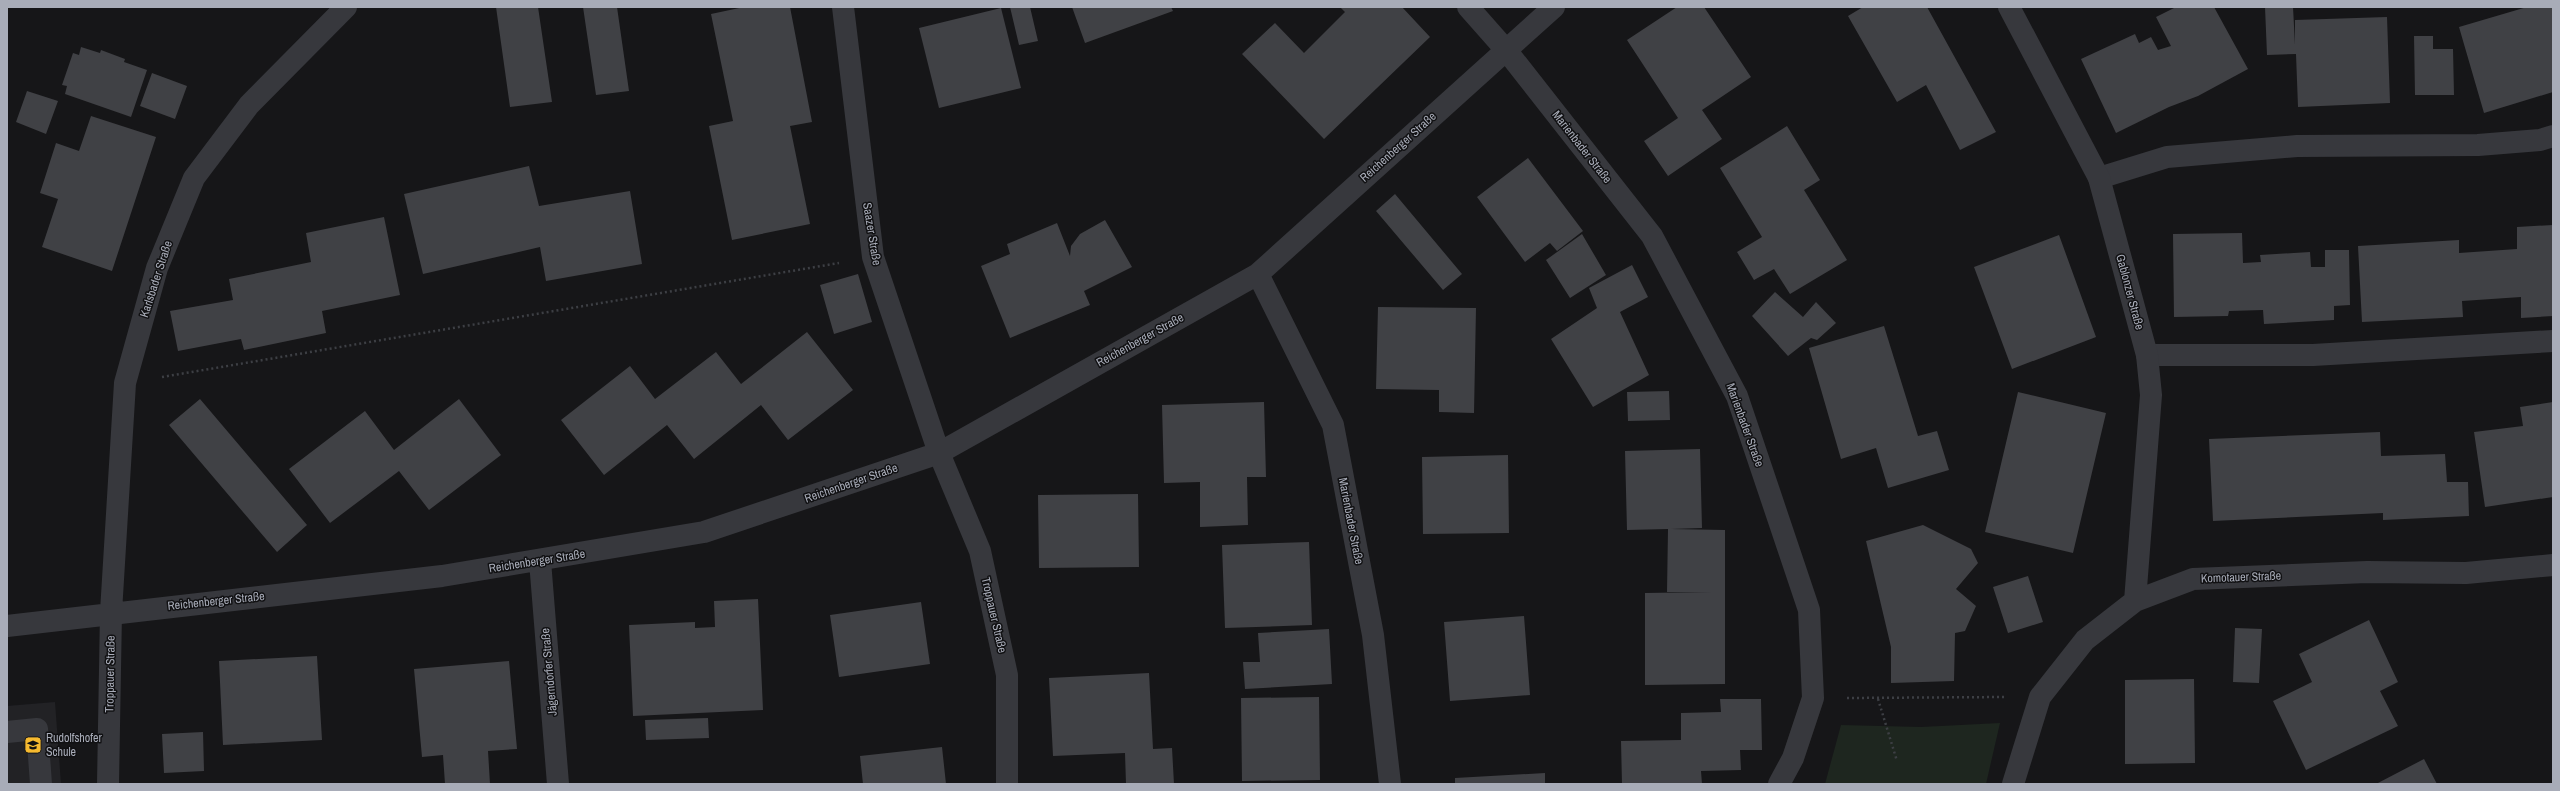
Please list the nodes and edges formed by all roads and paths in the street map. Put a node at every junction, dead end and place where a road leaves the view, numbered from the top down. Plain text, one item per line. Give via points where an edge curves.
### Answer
1 (346, 7) edge
2 (843, 7) edge
3 (1468, 7) edge
4 (1554, 7) edge
5 (2009, 7) edge
6 (1506, 50) junction
7 (2553, 136) edge
8 (2099, 178) junction
9 (873, 257) junction
10 (1258, 274) junction
11 (2553, 341) edge
12 (2147, 355) junction
13 (125, 383) junction
14 (939, 453) junction
15 (540, 561) junction
16 (2553, 565) edge
17 (2135, 601) junction
18 (111, 612) junction
19 (7, 626) edge
20 (2040, 697) junction
21 (1813, 698) junction
22 (1878, 699) junction
23 (7, 732) edge
24 (1897, 762) dead end
25 (41, 784) edge
26 (108, 784) edge
27 (558, 784) edge
28 (1007, 784) edge
29 (1390, 784) edge
30 (1779, 784) edge
31 (2013, 784) edge

1 - 13 street, Karlsbader Straße via 249,105 194,178 157,268
2 - 9 street, Saazer Straße
3 - 6 street
4 - 6 street, Reichenberger Straße
5 - 8 street, Gablonzer Straße
6 - 10 street, Reichenberger Straße
6 - 21 street, Marienbader Straße via 1652,236 1737,396 1809,610
7 - 8 street via 2540,140 2478,145 2297,146 2175,156
8 - 12 street, Gablonzer Straße
9 - 13 path
9 - 14 street, Saazer Straße
10 - 14 street, Reichenberger Straße
10 - 29 street, Marienbader Straße via 1333,425 1373,635
11 - 12 street via 2313,354
12 - 17 street, Gablonzer Straße via 2151,396
13 - 18 street, Karlsbader Straße
14 - 15 street, Reichenberger Straße via 704,532
14 - 28 street, Troppauer Straße via 980,551 1007,675
15 - 18 street, Reichenberger Straße via 442,576
15 - 27 street, Jägerndorfer Straße
16 - 17 street, Komotauer Straße via 2466,573 2367,572 2193,579
17 - 20 street, Komotauer Straße via 2085,640
18 - 19 street, Reichenberger Straße
18 - 26 street, Troppauer Straße
20 - 22 path
20 - 31 street, Komotauer Straße
21 - 22 path
21 - 30 street, Marienbader Straße via 1793,758
22 - 24 path
23 - 25 street via 37,729

